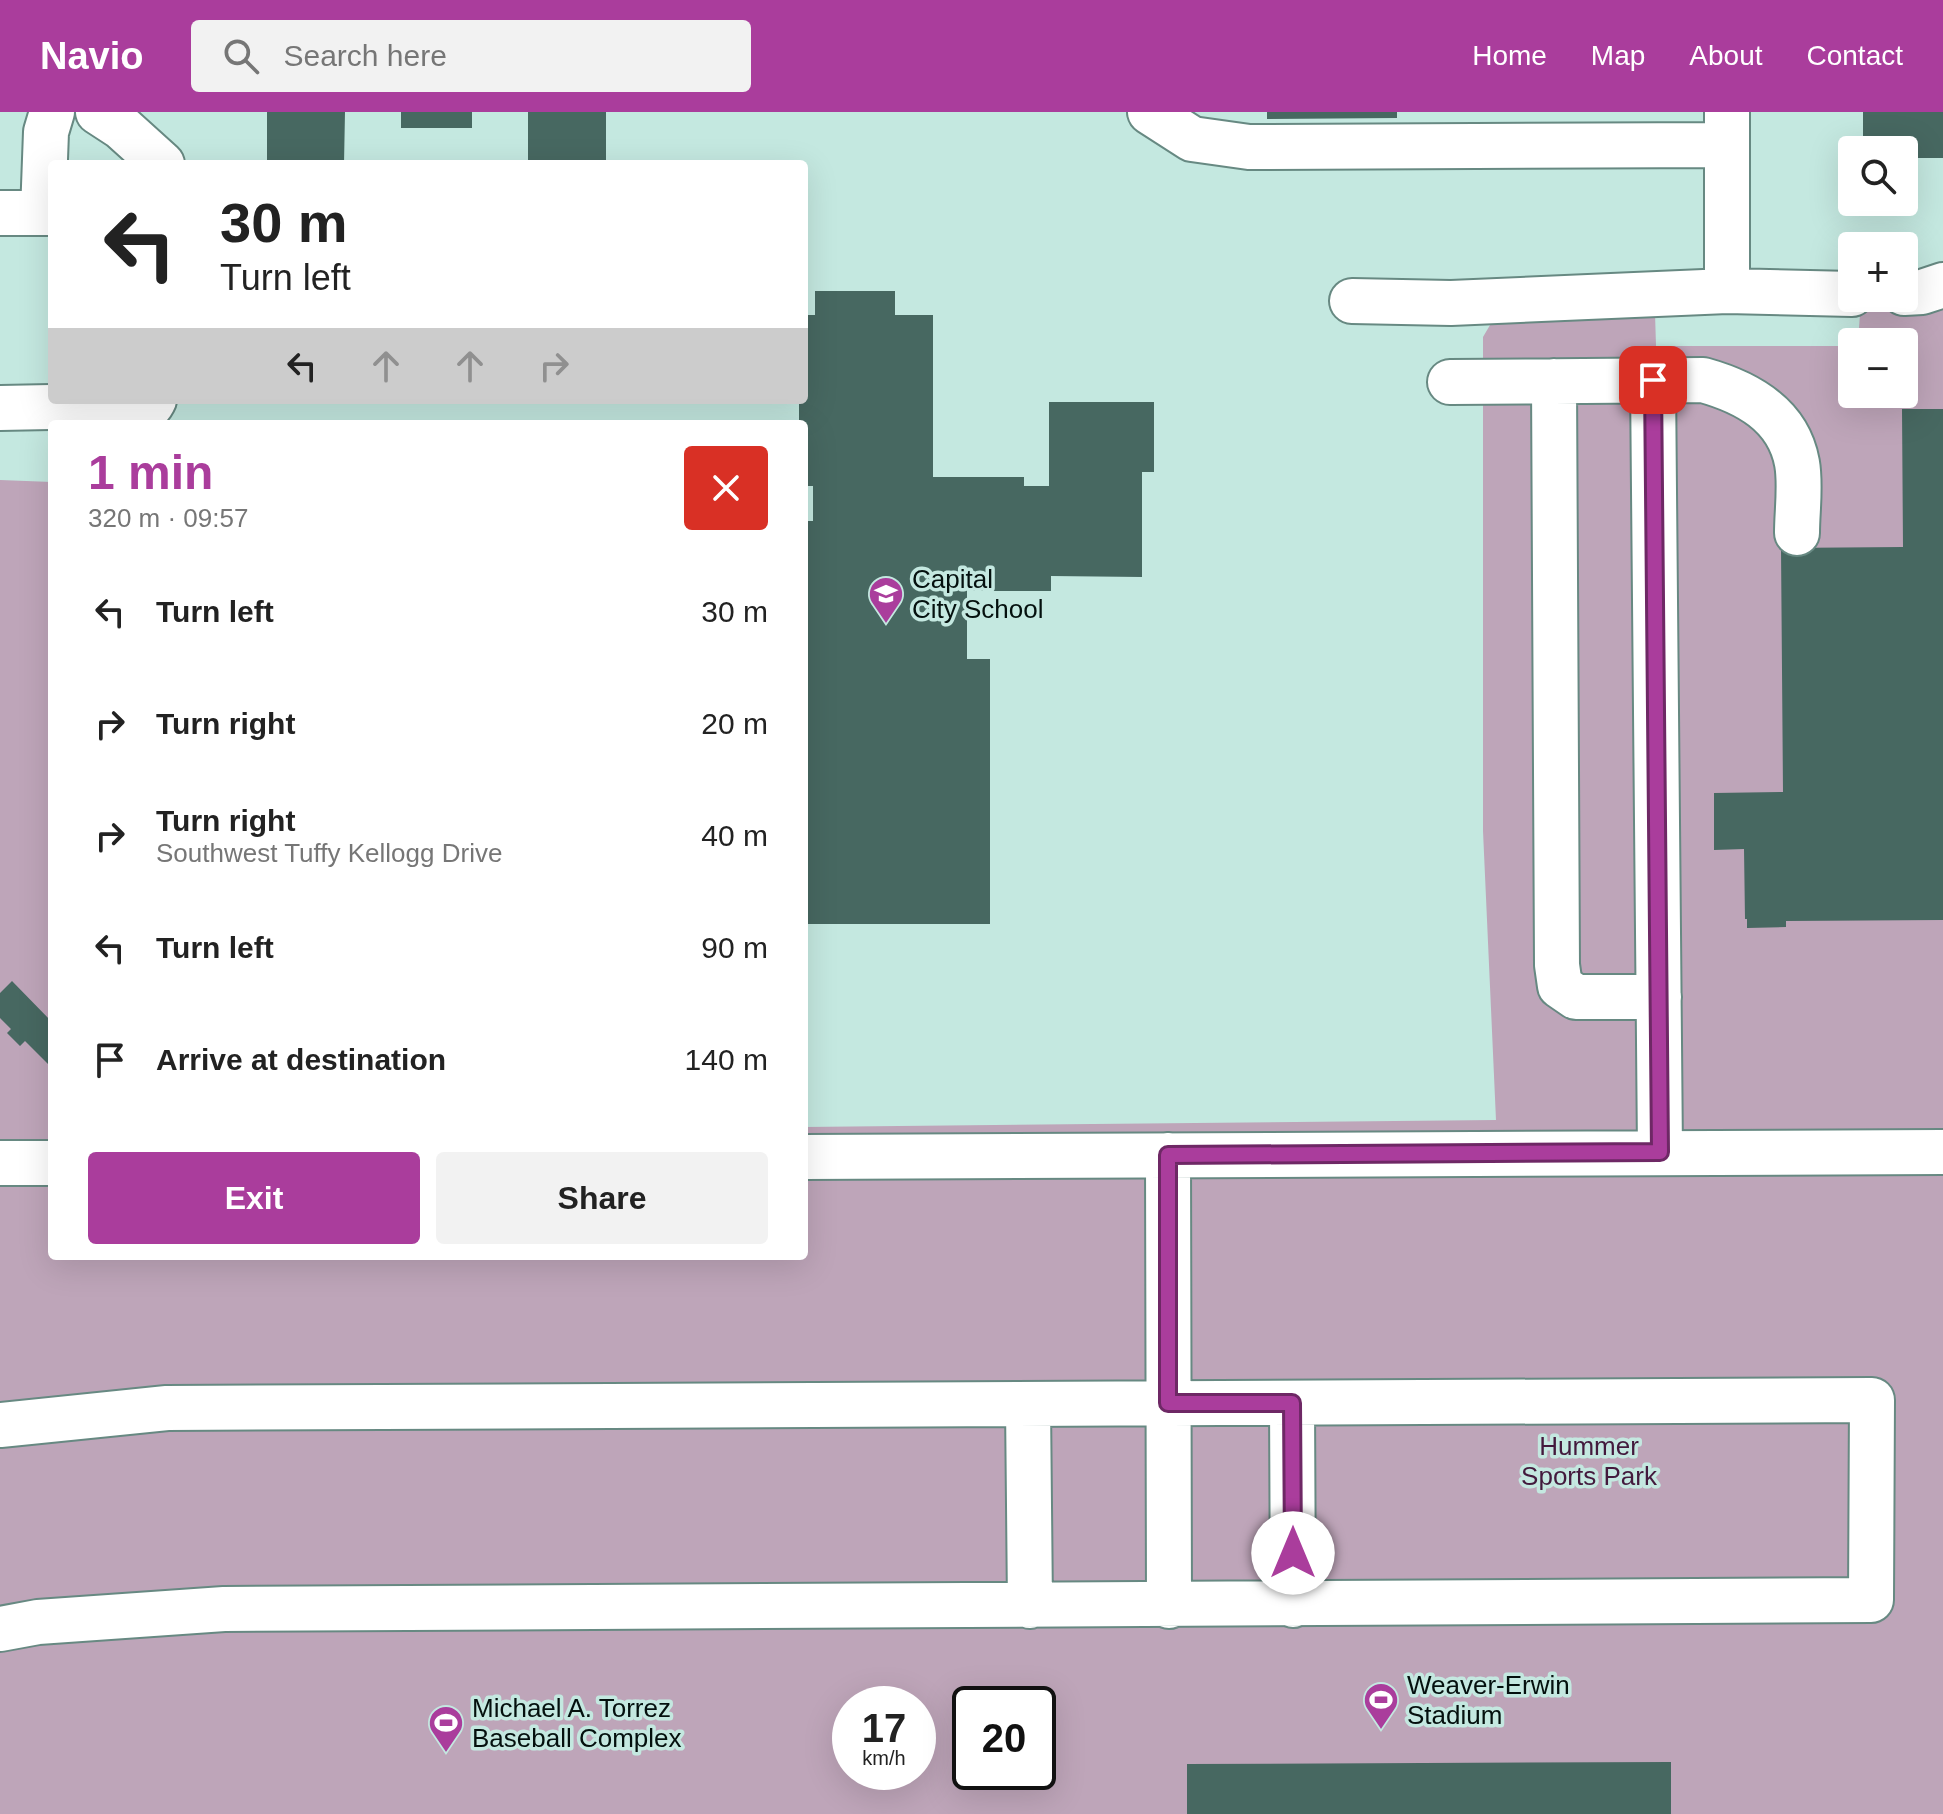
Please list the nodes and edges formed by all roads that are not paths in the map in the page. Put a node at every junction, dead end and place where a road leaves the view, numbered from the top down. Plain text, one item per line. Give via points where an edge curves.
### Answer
1 (52, 112) edge
2 (98, 112) edge
3 (1150, 112) edge
4 (1727, 128) edge
5 (158, 160) edge
6 (0, 213) edge
7 (48, 213) edge
8 (1943, 285) edge
9 (1727, 291) junction
10 (1918, 292) edge
11 (1838, 294) edge
12 (1352, 301) dead end
13 (1653, 380) junction
14 (1554, 381) junction
15 (1450, 382) dead end
16 (152, 404) edge
17 (0, 408) edge
18 (1797, 533) dead end
19 (1659, 997) junction
20 (1660, 1152) junction
21 (1943, 1152) edge
22 (1168, 1155) junction
23 (808, 1157) edge
24 (0, 1163) edge
25 (48, 1163) edge
26 (1168, 1403) junction
27 (1292, 1403) junction
28 (1028, 1404) junction
29 (0, 1425) edge
30 (1293, 1605) junction
31 (1030, 1606) junction
32 (1169, 1606) junction
33 (0, 1629) edge

1 - 7 street via 46,132
2 - 5 street
3 - 4 street via 1192,139 1249,147
4 - 9 street
6 - 7 street
8 - 10 street
9 - 11 street
9 - 12 street via 1451,303
13 - 14 street
13 - 18 street via 1703,380 1734,389 1763,406 1787,435 1797,463
13 - 19 street
14 - 15 street
14 - 19 street via 1560,986 1576,997
16 - 17 street
19 - 20 street
20 - 21 street
20 - 22 street
22 - 23 street
22 - 26 street
24 - 25 street
26 - 27 street
26 - 28 street
26 - 32 street
27 - 30 street
27 - 30 street via 1872,1400 1871,1600
28 - 29 street via 167,1408
28 - 31 street
30 - 32 street
31 - 32 street
31 - 33 street via 224,1609

